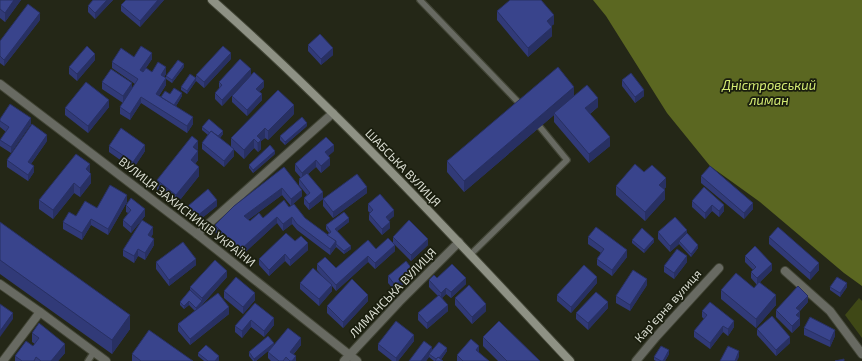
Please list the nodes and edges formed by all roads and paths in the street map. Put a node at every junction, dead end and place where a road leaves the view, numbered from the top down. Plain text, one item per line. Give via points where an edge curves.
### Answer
1 (212, 0) edge
2 (420, 0) edge
3 (0, 84) edge
4 (523, 108) edge
5 (333, 113) junction
6 (540, 127) edge
7 (197, 234) junction
8 (459, 242) junction
9 (470, 255) junction
10 (719, 268) dead end
11 (785, 271) dead end
12 (0, 284) edge
13 (40, 312) junction
14 (94, 352) junction
15 (862, 354) edge
16 (347, 358) edge
17 (3, 361) edge
18 (88, 361) edge
19 (106, 361) edge
20 (357, 361) edge
21 (570, 361) edge
22 (636, 361) edge

1 - 5 main road, ШАБСЬКА ВУЛИЦЯ via 265,46
2 - 4 lane
3 - 7 street, ВУЛИЦЯ ЗАХИСНИКІВ УКРАЇНИ
5 - 7 street
5 - 8 main road, ШАБСЬКА ВУЛИЦЯ
6 - 9 lane via 567,160
7 - 16 street, ВУЛИЦЯ ЗАХИСНИКІВ УКРАЇНИ
8 - 9 main road, ШАБСЬКА ВУЛИЦЯ
8 - 16 street, ЛИМАНСЬКА ВУЛИЦЯ
9 - 21 main road, ШАБСЬКА ВУЛИЦЯ
10 - 22 street, Карʼєрна вулиця
11 - 15 street via 830,311
12 - 13 street
13 - 14 street
13 - 17 street
14 - 18 lane
14 - 19 street
16 - 20 street, ВУЛИЦЯ ЗАХИСНИКІВ УКРАЇНИ

